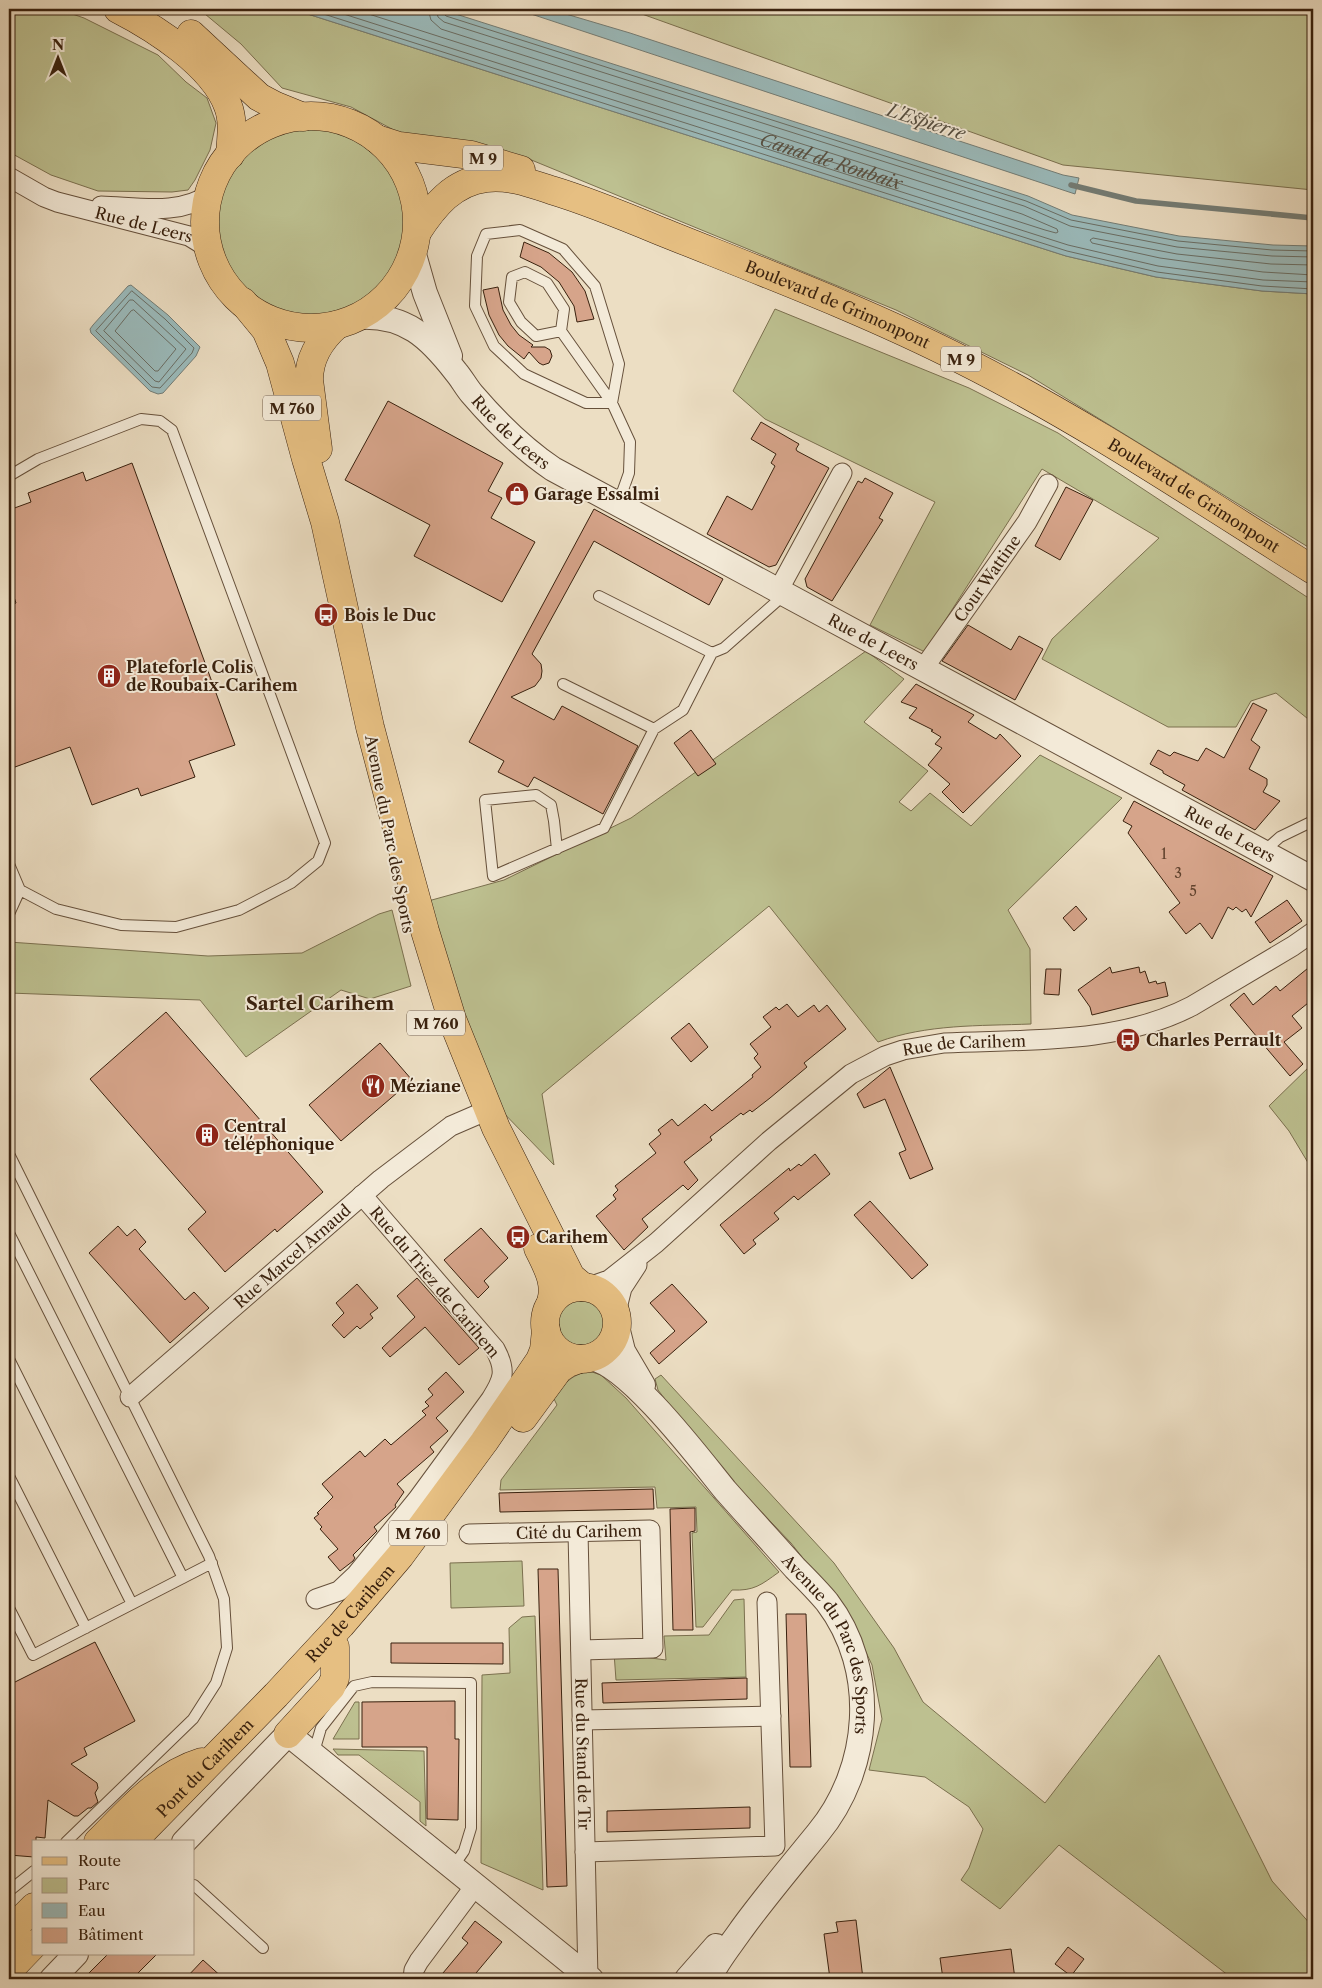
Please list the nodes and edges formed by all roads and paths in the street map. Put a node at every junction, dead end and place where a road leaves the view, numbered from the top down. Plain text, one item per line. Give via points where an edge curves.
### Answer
1 (118, 9) edge
2 (148, 9) edge
3 (303, 117) junction
4 (377, 139) junction
5 (230, 155) junction
6 (9, 177) edge
7 (210, 194) junction
8 (583, 200) junction
9 (73, 206) junction
10 (415, 242) junction
11 (210, 251) junction
12 (243, 302) junction
13 (348, 321) junction
14 (561, 332) junction
15 (457, 373) junction
16 (612, 403) junction
17 (842, 473) dead end
18 (9, 476) edge
19 (1048, 484) dead end
20 (618, 505) junction
21 (325, 522) junction
22 (1313, 570) edge
23 (781, 593) junction
24 (599, 596) dead end
25 (712, 653) junction
26 (923, 669) junction
27 (564, 684) dead end
28 (654, 729) junction
29 (1313, 821) edge
30 (557, 849) junction
31 (1263, 852) junction
32 (9, 864) edge
33 (1313, 879) edge
34 (20, 890) junction
35 (9, 914) edge
36 (1313, 932) edge
37 (480, 1113) junction
38 (9, 1154) edge
39 (362, 1195) junction
40 (9, 1233) edge
41 (656, 1243) junction
42 (586, 1287) junction
43 (551, 1302) junction
44 (617, 1320) junction
45 (546, 1330) junction
46 (585, 1358) junction
47 (9, 1359) edge
48 (130, 1397) junction
49 (661, 1414) junction
50 (9, 1476) edge
51 (578, 1532) junction
52 (469, 1534) dead end
53 (212, 1563) junction
54 (183, 1578) junction
55 (316, 1599) dead end
56 (767, 1602) dead end
57 (132, 1604) junction
58 (9, 1608) edge
59 (86, 1628) junction
60 (580, 1650) junction
61 (771, 1716) junction
62 (582, 1720) junction
63 (271, 1722) junction
64 (215, 1758) junction
65 (319, 1760) junction
66 (68, 1840) edge
67 (100, 1840) edge
68 (134, 1840) edge
69 (150, 1840) edge
70 (185, 1840) edge
71 (585, 1852) junction
72 (452, 1868) junction
73 (32, 1873) edge
74 (195, 1886) edge
75 (475, 1886) junction
76 (9, 1891) edge
77 (766, 1895) junction
78 (32, 1909) edge
79 (9, 1932) edge
80 (32, 1946) edge
81 (263, 1948) dead end
82 (39, 1956) edge
83 (74, 1956) edge
84 (9, 1970) edge
85 (17, 1979) edge
86 (52, 1979) edge
87 (413, 1979) edge
88 (589, 1979) edge
89 (687, 1979) edge
90 (709, 1979) edge

1 - 5 main road via 156,30 214,83 230,113
2 - 3 main road via 190,34 259,97
3 - 4 main road via 337,120 358,127
3 - 5 main road via 266,127
4 - 8 main road, Boulevard de Grimonpont / M 9 via 399,146 449,151 495,161 526,172
4 - 10 main road via 406,175 416,209
5 - 7 main road
6 - 9 street, Rue de Leers via 44,197
7 - 9 street, Rue de Leers via 197,203 176,207
7 - 11 main road via 206,222
8 - 10 main road, Boulevard de Grimonpont / M 9 via 517,180 487,178 467,183 440,201
8 - 22 main road, Boulevard de Grimonpont / M 9 via 847,307 965,361 1071,419
9 - 11 street, Rue de Leers via 182,234
10 - 13 main road via 405,272 393,290 377,305
10 - 15 street, Rue de Leers via 425,293
11 - 12 main road via 220,276
12 - 13 main road via 259,314 287,325 317,328
12 - 21 main road, Avenue du Parc des Sports / M 760 via 266,330 276,350
13 - 15 street, Rue de Leers via 386,318 404,324 429,340
13 - 21 main road, Avenue du Parc des Sports / M 760 via 324,338 314,352 309,375
14 - 14 lane via 564,309 547,283 525,272 512,277 509,302 521,322 536,336
14 - 16 lane
15 - 20 street, Rue de Leers via 485,409 523,447 553,469
16 - 16 lane via 619,364 595,286 563,249 520,230 486,234 477,256 474,306 494,346 524,374 586,403
16 - 20 lane via 630,442 630,473
17 - 23 street
18 - 34 lane via 38,459 141,419 160,421 172,430 325,843 318,861 291,883 239,910 176,927 121,925 56,909
19 - 26 street, Cour Wattine via 1027,522
20 - 23 street, Rue de Leers
21 - 37 main road, Avenue du Parc des Sports / M 760 via 370,727 405,922 435,1022
23 - 25 lane via 724,648
23 - 26 street, Rue de Leers
24 - 25 lane
25 - 28 lane via 683,710
26 - 31 street, Rue de Leers
27 - 28 lane
28 - 30 lane via 604,828
29 - 31 lane via 1280,837
30 - 30 lane via 492,876 485,800 536,795 551,805
31 - 33 street, Rue de Leers
32 - 34 lane
34 - 35 lane
36 - 41 street, Rue de Carihem via 1192,1006 1148,1024 1058,1038 944,1042 886,1056 851,1074 824,1095
37 - 39 street, Rue Marcel Arnaud via 442,1132
37 - 42 main road, Avenue du Parc des Sports / M 760 via 574,1281
37 - 43 main road, Avenue du Parc des Sports / M 760 via 501,1178 550,1272 554,1289
38 - 48 lane
39 - 48 street, Rue Marcel Arnaud
39 - 55 street, Rue du Triez de Carihem via 495,1350 502,1361 503,1371 501,1383 491,1400 379,1548 339,1591
40 - 54 lane
41 - 42 street, Rue de Carihem via 609,1280
41 - 44 street, Rue de Carihem via 622,1288
42 - 43 main road via 565,1290
42 - 44 main road via 604,1294 611,1302
43 - 45 main road via 545,1318
44 - 46 main road via 611,1344 602,1353
44 - 49 street, Avenue du Parc des Sports via 623,1351
45 - 46 main road via 557,1350 568,1357
45 - 63 main road, Rue de Carihem / M 760 via 540,1360 484,1442 406,1550 341,1625
46 - 49 street, Avenue du Parc des Sports via 608,1364
46 - 63 main road, Rue de Carihem / M 760 via 563,1366 555,1375 427,1550 335,1647 335,1678 331,1687
47 - 57 lane
48 - 53 lane
49 - 77 street, Avenue du Parc des Sports via 827,1602 855,1658 860,1683 861,1730 847,1788 820,1831
50 - 59 lane
51 - 52 street, Cité du Carihem
51 - 60 street, Rue du Stand de Tir
51 - 60 street, Cité du Carihem via 650,1530 653,1648
53 - 54 lane
53 - 66 lane via 224,1599 227,1648 216,1683 193,1719
54 - 57 lane
56 - 61 street
57 - 59 lane
58 - 59 lane via 32,1656
60 - 62 street, Rue du Stand de Tir
61 - 62 street
61 - 71 street via 775,1846
62 - 71 street, Rue du Stand de Tir
63 - 64 main road, Pont du Carihem / M 760
63 - 65 street, Rue du Stand de Tir
63 - 69 main road, Pont du Carihem / M 760
63 - 70 street, Rue de Carihem
64 - 67 main road via 186,1767 162,1782
64 - 68 main road, Pont du Carihem / M 760
65 - 72 street, Rue du Stand de Tir
65 - 72 lane via 316,1745 321,1728 354,1686 372,1682 470,1682 470,1828 464,1851
71 - 88 street, Rue du Stand de Tir
72 - 75 street, Rue du Stand de Tir
73 - 76 lane
74 - 81 lane
75 - 87 street via 419,1961
75 - 88 street, Rue du Stand de Tir
77 - 89 street, Avenue du Parc des Sports
77 - 90 street, Avenue du Parc des Sports
78 - 79 main road
80 - 84 main road
82 - 85 main road
83 - 86 street

